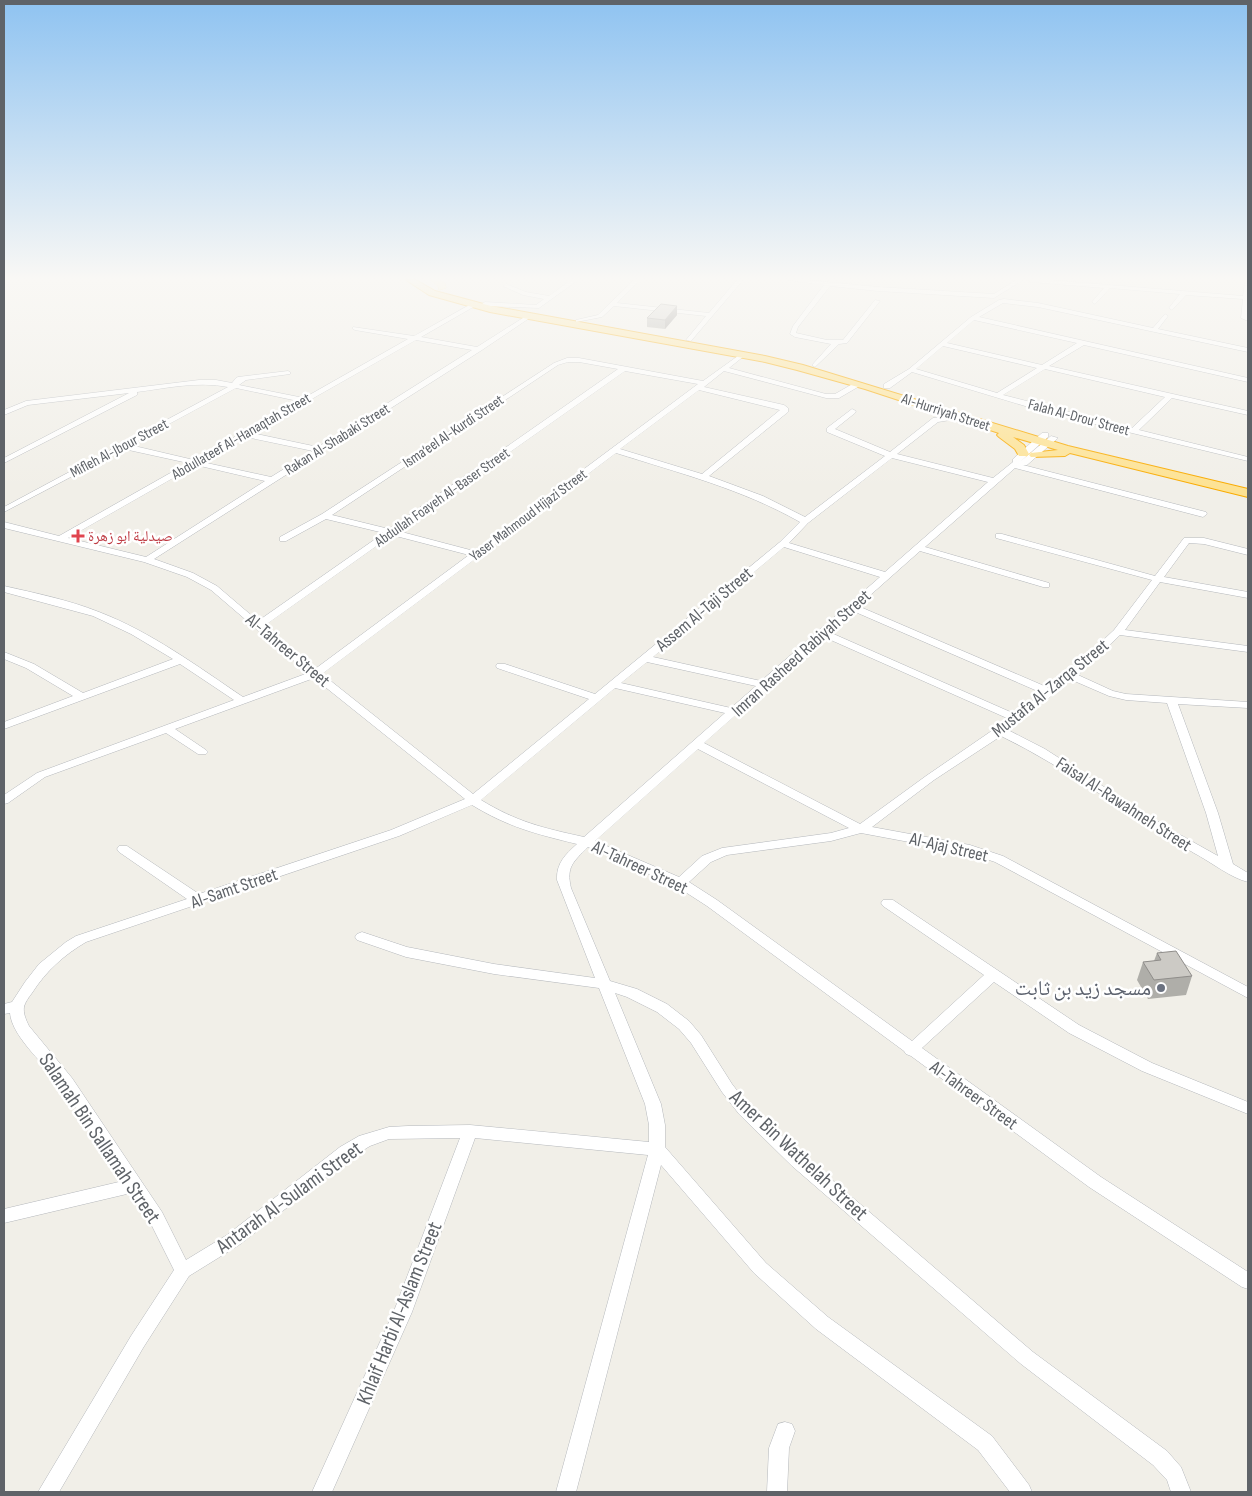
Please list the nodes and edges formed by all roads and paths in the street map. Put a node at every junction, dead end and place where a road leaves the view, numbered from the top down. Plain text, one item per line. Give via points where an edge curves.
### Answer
1 (391, 350) edge
2 (479, 350) edge
3 (713, 350) edge
4 (738, 350) edge
5 (829, 350) edge
6 (935, 350) edge
7 (967, 350) edge
8 (1071, 350) edge
9 (1113, 350) edge
10 (742, 355) junction
11 (815, 365) junction
12 (1042, 367) junction
13 (624, 368) junction
14 (722, 370) junction
15 (911, 370) junction
16 (288, 373) dead end
17 (243, 379) junction
18 (1248, 380) edge
19 (216, 382) junction
20 (859, 384) junction
21 (235, 386) junction
22 (701, 386) junction
23 (887, 386) junction
24 (143, 389) junction
25 (998, 395) junction
26 (1170, 396) junction
27 (304, 400) junction
28 (26, 403) junction
29 (4, 406) edge
30 (936, 409) junction
31 (852, 411) dead end
32 (4, 413) edge
33 (1248, 413) edge
34 (960, 416) junction
35 (936, 420) junction
36 (976, 422) junction
37 (1133, 432) junction
38 (245, 434) junction
39 (1046, 439) junction
40 (123, 446) junction
41 (320, 450) junction
42 (614, 450) junction
43 (890, 455) junction
44 (1029, 455) junction
45 (1109, 460) junction
46 (1248, 460) edge
47 (4, 461) edge
48 (194, 463) junction
49 (1015, 465) junction
50 (703, 477) junction
51 (272, 480) junction
52 (994, 481) junction
53 (1248, 485) edge
54 (1248, 493) edge
55 (4, 510) edge
56 (1203, 514) dead end
57 (325, 516) junction
58 (805, 521) junction
59 (4, 525) edge
60 (391, 533) junction
61 (999, 536) dead end
62 (61, 538) junction
63 (283, 539) dead end
64 (783, 544) junction
65 (920, 548) junction
66 (1248, 552) edge
67 (477, 554) junction
68 (147, 560) junction
69 (888, 576) junction
70 (1157, 579) junction
71 (1046, 585) dead end
72 (4, 589) edge
73 (1248, 595) edge
74 (852, 608) junction
75 (260, 625) junction
76 (1118, 632) junction
77 (824, 633) junction
78 (1248, 649) edge
79 (4, 655) edge
80 (644, 658) junction
81 (181, 660) junction
82 (501, 666) dead end
83 (315, 674) junction
84 (1071, 676) junction
85 (612, 684) junction
86 (764, 685) junction
87 (1049, 692) junction
88 (82, 697) junction
89 (596, 698) junction
90 (241, 700) junction
91 (1172, 701) junction
92 (1248, 704) edge
93 (734, 712) junction
94 (1016, 718) junction
95 (4, 726) edge
96 (166, 728) junction
97 (1000, 731) junction
98 (698, 744) junction
99 (202, 752) dead end
100 (4, 800) edge
101 (473, 800) junction
102 (861, 828) junction
103 (586, 842) junction
104 (123, 849) dead end
105 (1228, 868) junction
106 (1248, 878) edge
107 (681, 883) junction
108 (198, 900) junction
109 (888, 903) dead end
110 (362, 937) dead end
111 (992, 975) junction
112 (604, 984) junction
113 (1248, 993) edge
114 (11, 1008) edge
115 (911, 1050) junction
116 (1248, 1108) edge
117 (470, 1131) junction
118 (657, 1149) junction
119 (135, 1185) junction
120 (4, 1216) edge
121 (183, 1271) junction
122 (1248, 1281) edge
123 (784, 1430) dead end
124 (48, 1492) edge
125 (322, 1492) edge
126 (566, 1492) edge
127 (777, 1492) edge
128 (1022, 1492) edge
129 (1182, 1492) edge

1 - 27 street, Abdullateef Al-Hanaqtah Street
2 - 41 street, Rakan Al-Shabaki Street
3 - 10 highway, Al-Hurriyah Street
4 - 11 highway, Al-Hurriyah Street
5 - 11 street
6 - 15 street
7 - 12 street
8 - 12 street
9 - 18 street
10 - 14 street, Yaser Mahmoud Hijazi Street
10 - 20 highway, Al-Hurriyah Street
11 - 23 highway, Al-Hurriyah Street
12 - 25 street
12 - 26 street
13 - 22 street, Isma‘eel Al-Kurdi Street
13 - 57 street, Isma‘eel Al-Kurdi Street via 579,360 560,362
13 - 60 street, Abdullah Foayeh Al-Baser Street
14 - 20 street via 826,396 836,396
14 - 22 street, Yaser Mahmoud Hijazi Street
15 - 23 street
15 - 25 street, Falah Al-Drou‘ Street
16 - 17 street
17 - 19 street
17 - 21 street, Mifleh Al-Jbour Street
19 - 21 street
19 - 24 street
20 - 30 highway, Al-Hurriyah Street
21 - 27 street
21 - 40 street, Mifleh Al-Jbour Street
22 - 42 street, Yaser Mahmoud Hijazi Street
22 - 50 street, Isma‘eel Al-Kurdi Street via 782,406 785,410
23 - 39 highway, Al-Hurriyah Street
24 - 28 street
24 - 47 street
25 - 37 street, Falah Al-Drou‘ Street
26 - 33 street
26 - 37 street
27 - 38 street, Abdullateef Al-Hanaqtah Street
28 - 29 street
28 - 32 street
30 - 34 highway, Al-Hurriyah Street
30 - 35 street
31 - 43 street via 830,430
34 - 35 street, Assem Al-Taji Street
34 - 36 highway, Al-Hurriyah Street
35 - 43 street, Assem Al-Taji Street
36 - 39 highway, Al-Hurriyah Street
36 - 44 highway via 1016,443
37 - 46 street, Falah Al-Drou‘ Street
38 - 41 street
38 - 48 street, Abdullateef Al-Hanaqtah Street
39 - 44 street, Imran Rasheed Rabiyah Street
39 - 44 street, Imran Rasheed Rabiyah Street
39 - 45 highway, Al-Hurriyah Street
39 - 53 highway, Al-Hurriyah Street
40 - 48 street
40 - 55 street, Mifleh Al-Jbour Street
41 - 51 street, Rakan Al-Shabaki Street
42 - 50 street
42 - 67 street, Yaser Mahmoud Hijazi Street
43 - 52 street
43 - 58 street, Assem Al-Taji Street
44 - 45 highway via 1065,453
44 - 49 street, Imran Rasheed Rabiyah Street via 1016,461
44 - 49 street, Imran Rasheed Rabiyah Street via 1024,464
45 - 54 highway, Al-Hurriyah Street
48 - 51 street
48 - 62 street, Abdullateef Al-Hanaqtah Street
49 - 52 street, Imran Rasheed Rabiyah Street
49 - 56 street
50 - 58 street via 765,500
51 - 68 street, Rakan Al-Shabaki Street
52 - 65 street, Imran Rasheed Rabiyah Street
57 - 60 street
57 - 63 street, Isma‘eel Al-Kurdi Street
58 - 64 street, Assem Al-Taji Street
59 - 62 street, Al-Tahreer Street
60 - 67 street
60 - 75 street, Abdullah Foayeh Al-Baser Street
61 - 70 street
62 - 68 street, Al-Tahreer Street
64 - 69 street
64 - 80 street, Assem Al-Taji Street
65 - 69 street, Imran Rasheed Rabiyah Street
65 - 71 street
66 - 70 street, Mustafa Al-Zarqa Street via 1187,540
67 - 83 street, Yaser Mahmoud Hijazi Street
68 - 75 street, Al-Tahreer Street via 190,575 214,588
69 - 74 street, Imran Rasheed Rabiyah Street
70 - 73 street
70 - 76 street, Mustafa Al-Zarqa Street
72 - 81 street via 97,615 137,633
74 - 77 street, Imran Rasheed Rabiyah Street
74 - 87 street
75 - 83 street, Al-Tahreer Street
76 - 78 street
76 - 84 street, Mustafa Al-Zarqa Street
77 - 86 street, Imran Rasheed Rabiyah Street
77 - 94 street
79 - 88 street via 30,666
80 - 85 street, Assem Al-Taji Street
80 - 86 street
81 - 88 street
81 - 90 street
82 - 89 street
83 - 90 street, Yaser Mahmoud Hijazi Street
83 - 101 street, Al-Tahreer Street
84 - 87 street, Mustafa Al-Zarqa Street
84 - 91 street via 1117,696
85 - 89 street, Assem Al-Taji Street
85 - 93 street
86 - 93 street, Imran Rasheed Rabiyah Street
87 - 94 street, Mustafa Al-Zarqa Street
88 - 95 street
89 - 101 street, Assem Al-Taji Street
90 - 96 street, Yaser Mahmoud Hijazi Street
91 - 92 street
91 - 105 street via 1215,820
93 - 98 street, Imran Rasheed Rabiyah Street
94 - 97 street, Mustafa Al-Zarqa Street
96 - 99 street
96 - 100 street, Yaser Mahmoud Hijazi Street via 42,775
97 - 102 street, Mustafa Al-Zarqa Street
97 - 105 street, Faisal Al-Rawahneh Street via 1040,751
98 - 102 street, Al-Ajaj Street
98 - 103 street, Imran Rasheed Rabiyah Street
101 - 103 street, Al-Tahreer Street via 501,817 531,829
101 - 108 street, Al-Samt Street via 396,833
102 - 107 street via 831,837 712,854
102 - 113 street, Al-Ajaj Street via 970,848 999,859
103 - 107 street, Al-Tahreer Street
103 - 112 street via 568,860 561,876
104 - 108 street
105 - 106 street, Faisal Al-Rawahneh Street
107 - 115 street, Al-Tahreer Street
108 - 114 street, Al-Samt Street via 81,939 64,948 37,974
109 - 111 street
110 - 112 street, Amer Bin Wathelah Street via 406,952 494,969
111 - 115 street
111 - 116 street via 1114,1051
112 - 118 street via 652,1104 657,1125
112 - 129 street, Amer Bin Wathelah Street via 662,1008 684,1025 744,1110 798,1161 1027,1358 1160,1458 1174,1474
114 - 119 street, Salamah Bin Sallamah Street via 67,1082
115 - 122 street, Al-Tahreer Street via 1095,1182
117 - 118 street, Antarah Al-Sulami Street
117 - 121 street, Antarah Al-Sulami Street via 399,1132 365,1141 346,1152 233,1240
117 - 125 street, Khlaif Harbi Al-Aslam Street via 403,1312
118 - 126 street
118 - 128 street via 760,1268 822,1323 985,1443
119 - 120 street
119 - 121 street, Salamah Bin Sallamah Street via 156,1217
121 - 124 street, Antarah Al-Sulami Street
123 - 127 street via 779,1448

